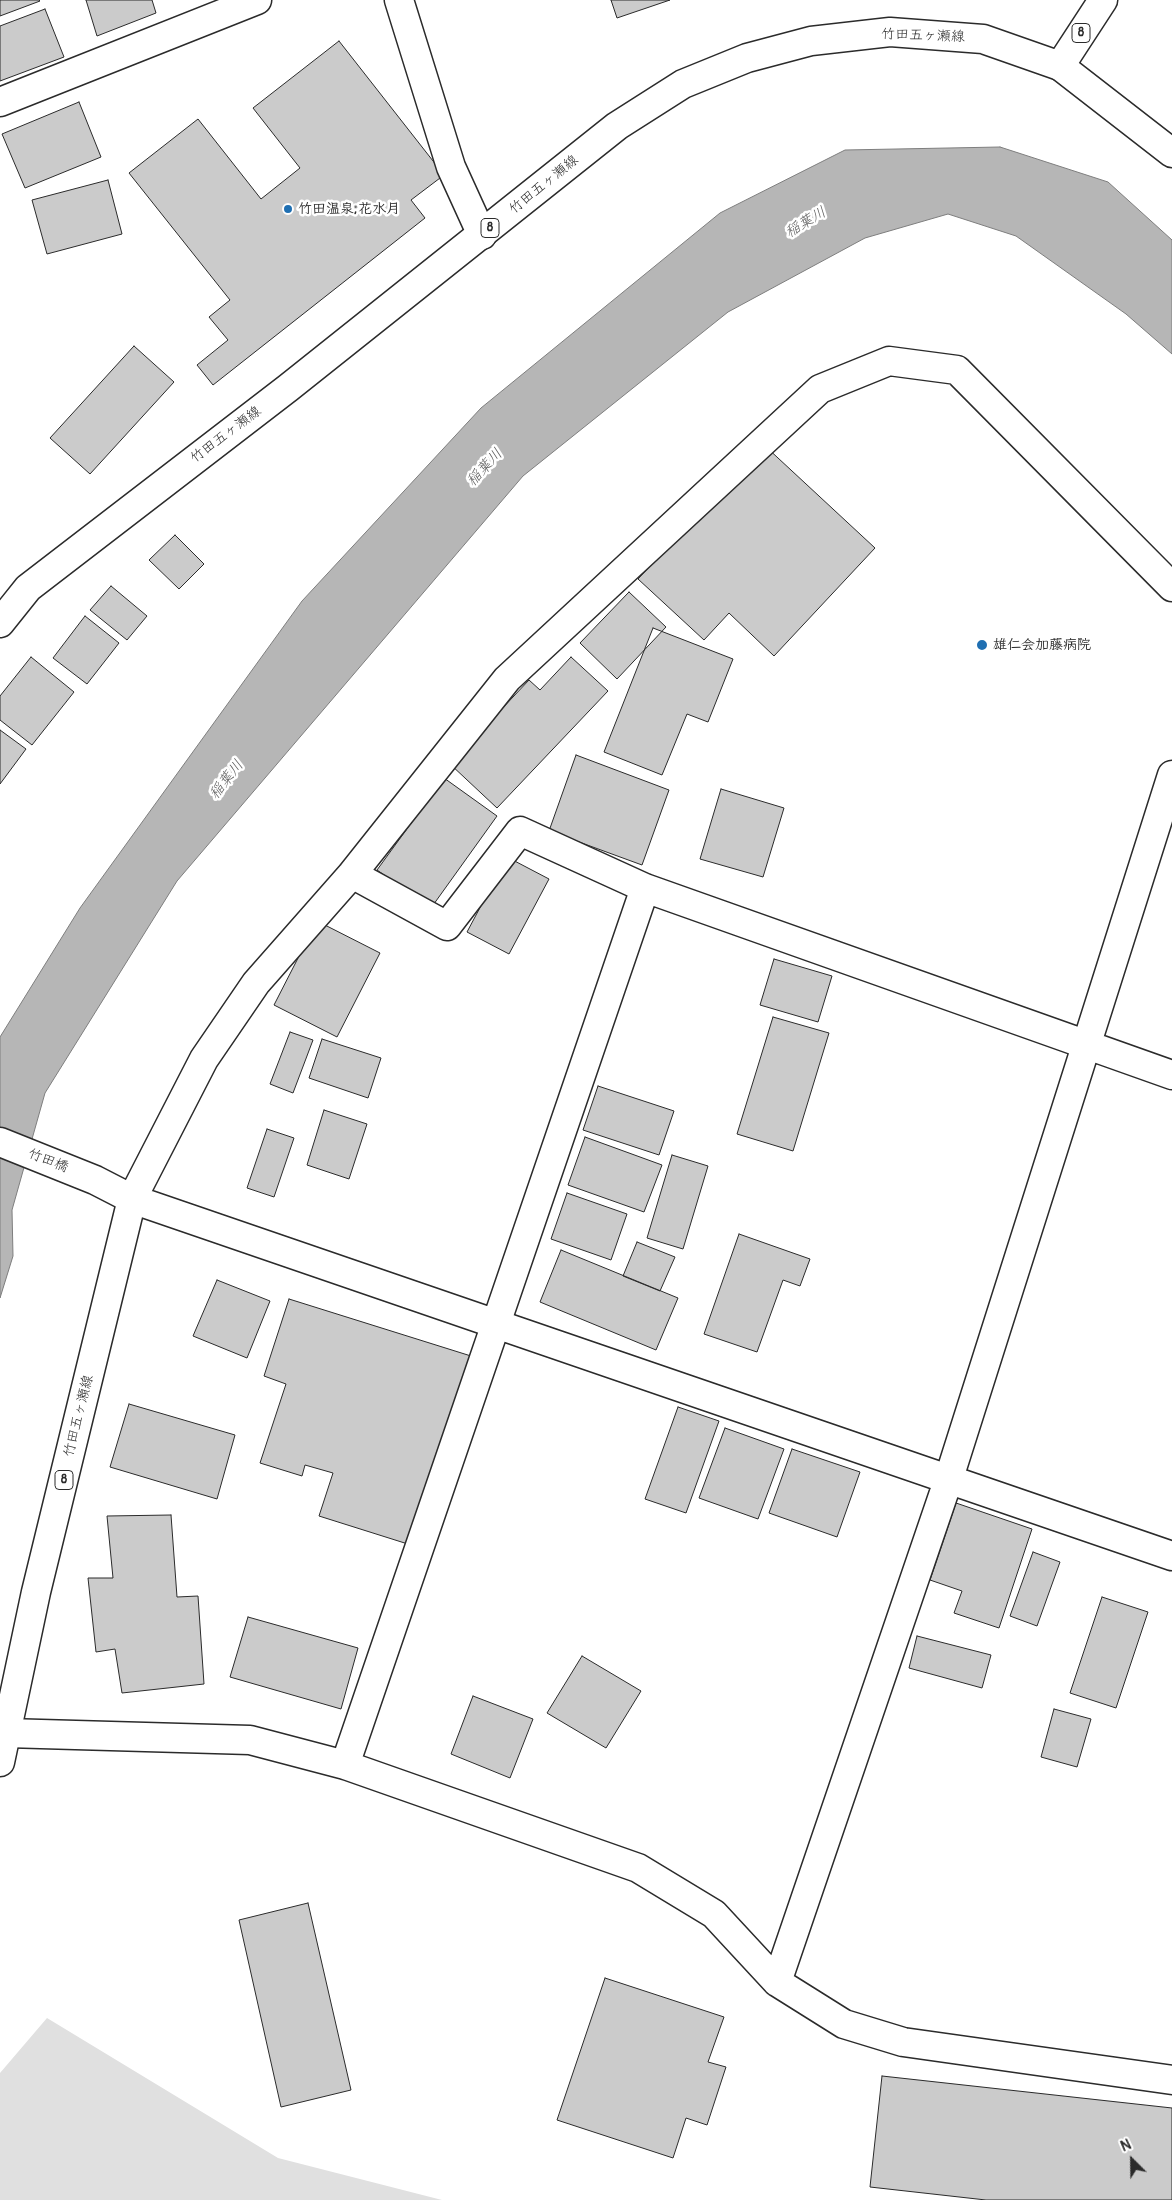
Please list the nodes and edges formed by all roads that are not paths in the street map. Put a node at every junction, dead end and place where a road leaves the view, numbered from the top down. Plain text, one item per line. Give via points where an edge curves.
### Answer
1 (257, 0) edge
2 (399, 0) edge
3 (1103, 0) edge
4 (1060, 66) junction
5 (0, 102) edge
6 (1172, 153) edge
7 (482, 235) junction
8 (1172, 587) edge
9 (0, 623) edge
10 (1172, 775) edge
11 (352, 874) junction
12 (646, 888) junction
13 (1088, 1044) junction
14 (1172, 1076) edge
15 (0, 1142) edge
16 (132, 1199) junction
17 (496, 1324) junction
18 (949, 1478) junction
19 (1172, 1556) edge
20 (6, 1733) junction
21 (0, 1762) edge
22 (345, 1765) junction
23 (777, 1982) junction
24 (1171, 2078) edge

1 - 5 street
2 - 7 street via 451,167
3 - 4 street, 8
4 - 6 street, 竹田五ヶ瀬線
4 - 7 street, 竹田五ヶ瀬線 / 8 via 983,39 890,32 811,41 747,58 683,84 617,126
7 - 9 street, 竹田五ヶ瀬線 / 8 via 28,588
8 - 11 street, 竹田五ヶ瀬線 via 957,370 889,361 820,389 507,679
10 - 13 street
11 - 12 street via 447,926 520,832
11 - 16 street, 竹田五ヶ瀬線 via 256,983 204,1059
12 - 13 street
12 - 17 street
13 - 14 street
13 - 18 street
15 - 16 street, 竹田橋 via 95,1180
16 - 17 street
16 - 20 street, 竹田五ヶ瀬線 / 8 via 36,1592
17 - 18 street
17 - 22 street
18 - 19 street
18 - 23 street
20 - 21 street, 竹田五ヶ瀬線 / 8
20 - 22 street via 250,1740
22 - 23 street via 638,1868 714,1914
23 - 24 street via 844,2024 903,2042

